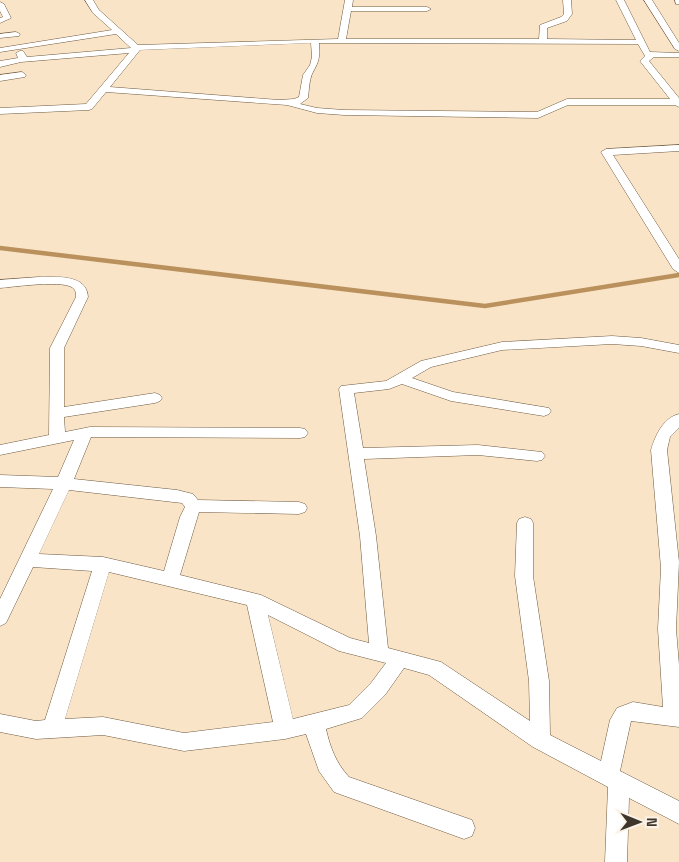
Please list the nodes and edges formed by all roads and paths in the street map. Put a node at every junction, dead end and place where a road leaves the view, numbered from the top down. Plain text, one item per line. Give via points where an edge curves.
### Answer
1 (89, 0) edge
2 (349, 0) edge
3 (396, 0) edge
4 (567, 0) edge
5 (620, 0) edge
6 (648, 0) edge
7 (1, 7) edge
8 (427, 8) dead end
9 (348, 9) junction
10 (397, 9) junction
11 (0, 21) edge
12 (118, 31) junction
13 (16, 34) dead end
14 (0, 36) edge
15 (315, 41) junction
16 (543, 41) junction
17 (342, 42) junction
18 (641, 42) junction
19 (16, 48) junction
20 (679, 48) edge
21 (136, 49) junction
22 (0, 50) edge
23 (651, 55) junction
24 (679, 56) edge
25 (21, 60) junction
26 (0, 64) edge
27 (22, 75) dead end
28 (0, 78) edge
29 (105, 89) junction
30 (289, 103) junction
31 (678, 103) edge
32 (0, 111) edge
33 (679, 148) edge
34 (679, 269) edge
35 (0, 284) edge
36 (679, 349) edge
37 (402, 379) junction
38 (155, 398) dead end
39 (544, 412) dead end
40 (57, 413) junction
41 (679, 419) edge
42 (85, 432) junction
43 (300, 433) dead end
44 (56, 438) junction
45 (0, 450) edge
46 (355, 454) junction
47 (537, 456) dead end
48 (0, 481) edge
49 (64, 483) junction
50 (194, 506) junction
51 (299, 508) dead end
52 (525, 523) dead end
53 (28, 560) junction
54 (103, 564) junction
55 (675, 568) edge
56 (170, 580) junction
57 (255, 600) junction
58 (0, 618) edge
59 (379, 654) junction
60 (400, 659) junction
61 (677, 718) edge
62 (0, 723) edge
63 (314, 723) junction
64 (52, 729) junction
65 (285, 730) junction
66 (540, 740) junction
67 (614, 780) junction
68 (679, 813) edge
69 (464, 828) dead end
70 (616, 862) edge

1 - 12 street
2 - 9 street
3 - 10 street
4 - 16 street via 568,14 543,28
5 - 18 street
6 - 20 street
7 - 11 street via 7,18
8 - 10 street
9 - 10 street
9 - 17 street
12 - 19 street
12 - 21 street
13 - 14 street
15 - 17 street
15 - 21 street
15 - 30 street via 316,57 307,76 305,94 300,100
16 - 17 street
16 - 18 street
18 - 23 street via 647,54
19 - 22 street
19 - 25 street
21 - 25 street
21 - 29 street
23 - 24 street
23 - 31 street via 644,61
25 - 26 street
27 - 28 street
29 - 30 street
29 - 32 street via 89,107
30 - 31 street via 311,111 341,114 538,115 567,102
33 - 34 street via 606,152
35 - 40 street via 67,281 82,291 57,348
36 - 37 street via 612,340 502,346 431,363
37 - 39 street via 451,396
37 - 46 street via 387,386 346,389
38 - 40 street
40 - 44 street
41 - 55 street via 663,435 659,450
42 - 43 street
42 - 44 street
42 - 49 street
44 - 45 street
46 - 47 street via 478,450
46 - 59 street via 368,536
48 - 49 street
49 - 50 street via 183,497
49 - 53 street
50 - 51 street
50 - 56 street via 188,516
52 - 66 street via 524,576 539,681
53 - 54 street
53 - 58 street
54 - 56 street
54 - 64 street
55 - 61 street via 667,629 671,690
56 - 57 street
57 - 59 street via 346,645
57 - 65 street
59 - 60 street
60 - 63 street via 378,689 355,712
60 - 66 street via 434,668
61 - 67 street via 633,711 624,714 620,720
62 - 64 street via 36,730
63 - 65 street
63 - 69 street via 324,761 342,785
64 - 65 street via 103,726 184,742
66 - 67 street
67 - 68 street
67 - 70 street

